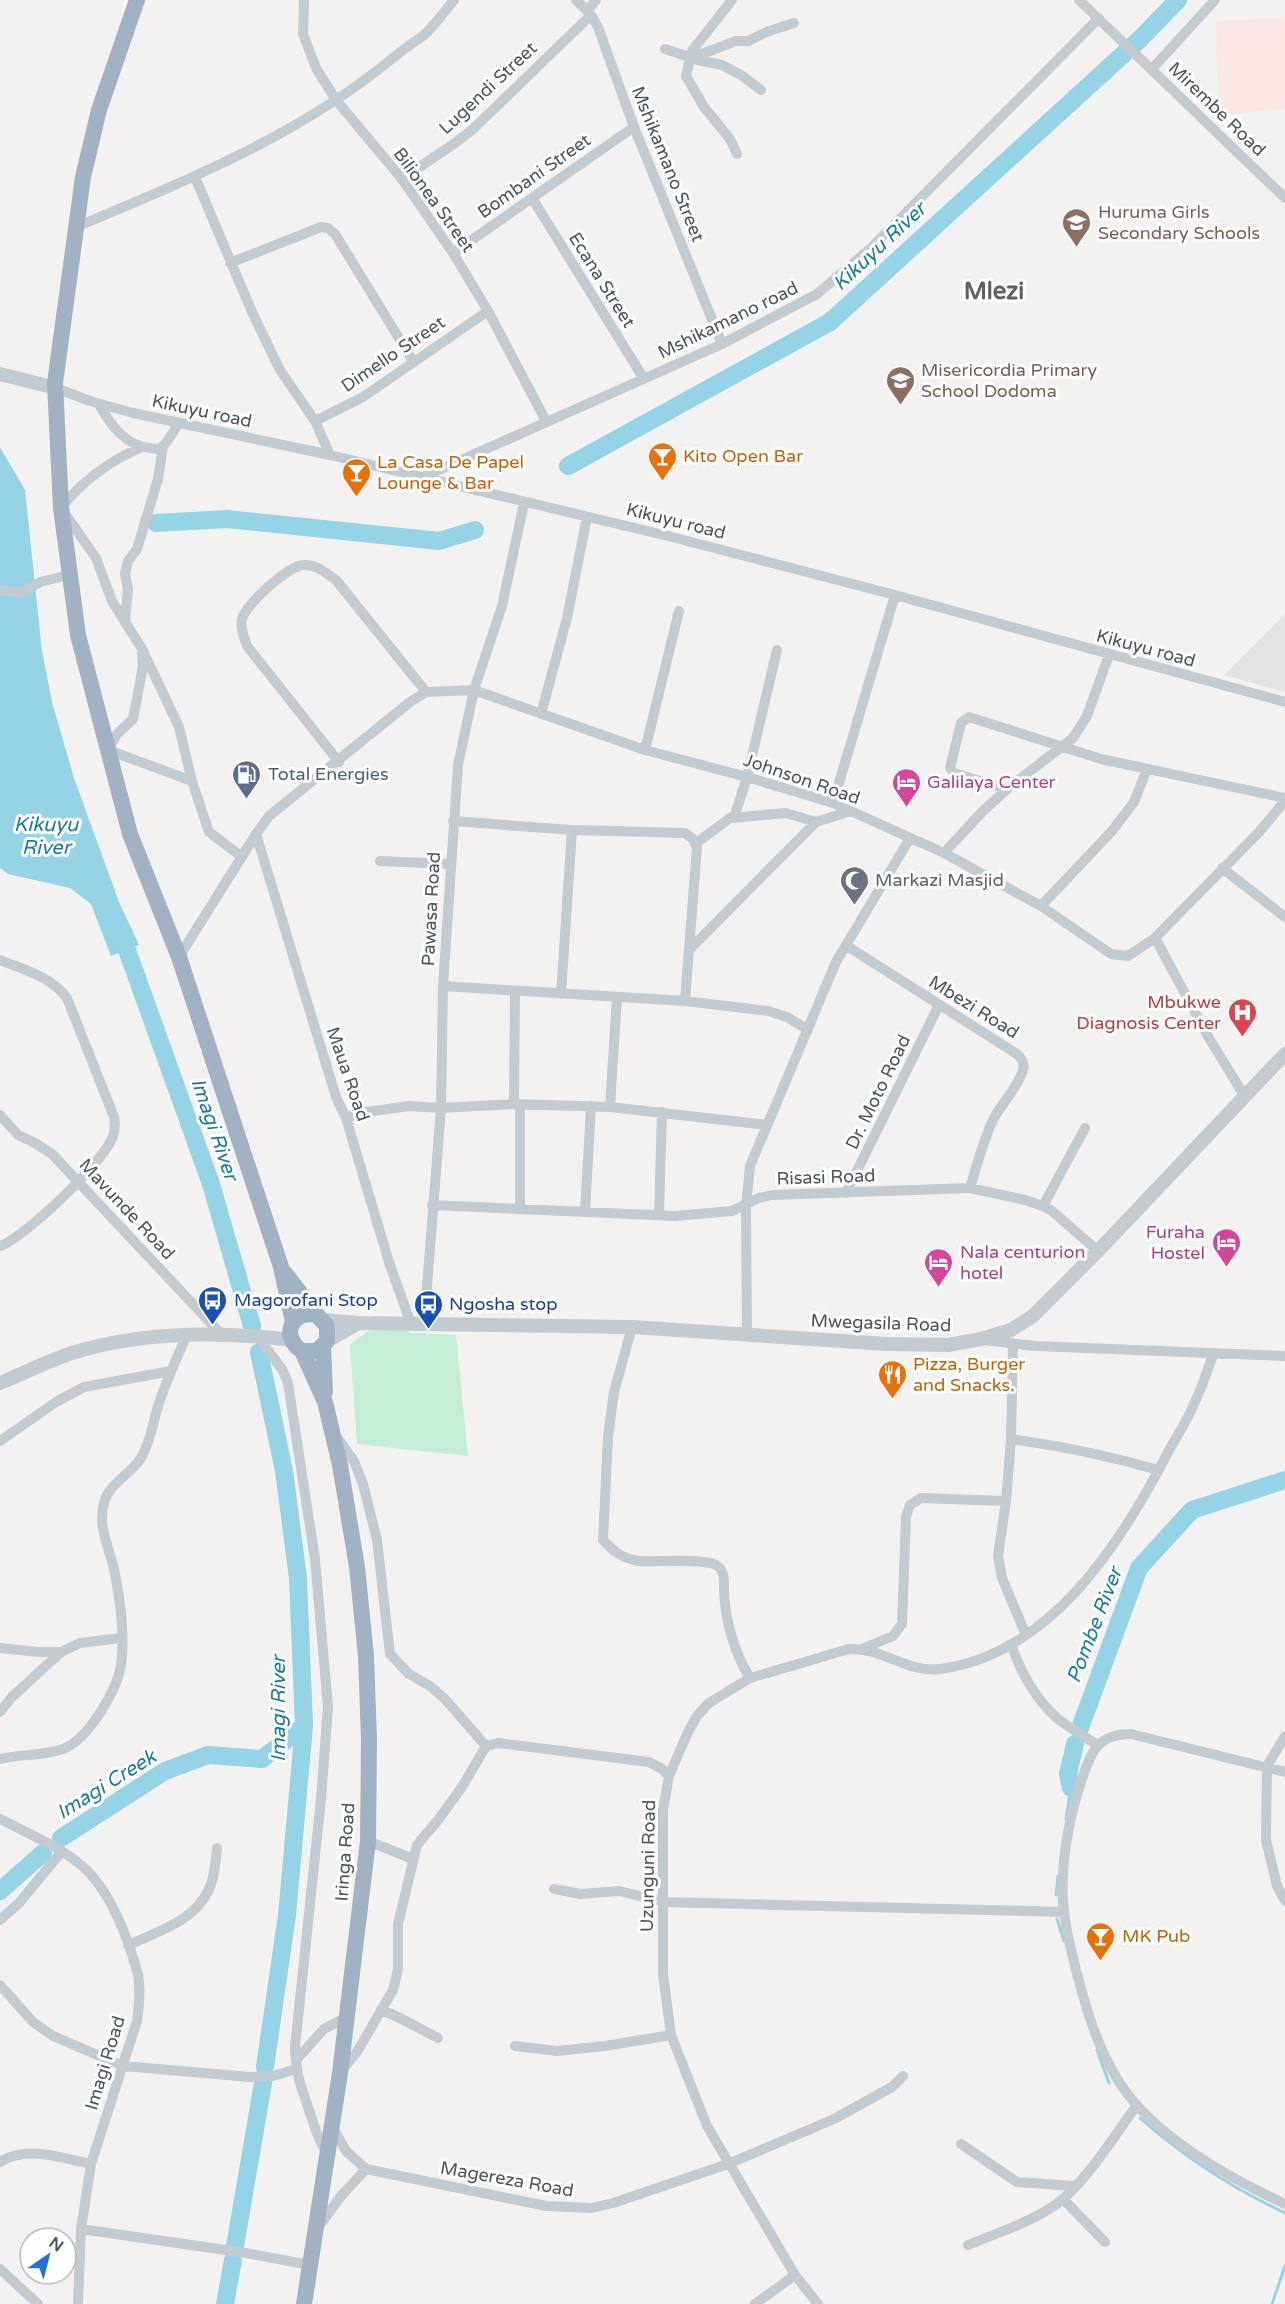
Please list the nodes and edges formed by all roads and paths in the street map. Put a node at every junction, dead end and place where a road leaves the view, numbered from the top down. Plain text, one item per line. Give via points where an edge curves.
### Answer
1 (137, 0) edge
2 (304, 0) edge
3 (454, 0) edge
4 (576, 0) edge
5 (596, 0) edge
6 (732, 0) edge
7 (1079, 0) edge
8 (1215, 0) edge
9 (589, 13) junction
10 (1099, 18) junction
11 (794, 23) dead end
12 (665, 49) dead end
13 (691, 58) junction
14 (1152, 69) junction
15 (761, 90) dead end
16 (336, 100) junction
17 (634, 127) junction
18 (737, 154) dead end
19 (195, 177) junction
20 (402, 179) junction
21 (532, 198) junction
22 (1285, 198) edge
23 (76, 227) junction
24 (453, 253) junction
25 (230, 263) junction
26 (488, 311) junction
27 (722, 344) junction
28 (412, 361) junction
29 (0, 374) edge
30 (644, 379) junction
31 (56, 387) junction
32 (99, 404) junction
33 (315, 421) junction
34 (546, 421) junction
35 (178, 423) junction
36 (163, 446) junction
37 (142, 447) junction
38 (330, 455) junction
39 (423, 477) junction
40 (524, 503) junction
41 (61, 508) junction
42 (587, 517) junction
43 (69, 576) junction
44 (0, 590) edge
45 (895, 595) junction
46 (679, 610) dead end
47 (125, 621) junction
48 (142, 649) junction
49 (777, 650) dead end
50 (1109, 655) junction
51 (474, 690) junction
52 (426, 692) junction
53 (1285, 702) edge
54 (541, 714) junction
55 (1059, 747) junction
56 (108, 750) junction
57 (645, 750) junction
58 (339, 762) junction
59 (1147, 769) junction
60 (747, 777) junction
61 (192, 781) junction
62 (1007, 789) junction
63 (1285, 800) edge
64 (833, 803) junction
65 (851, 811) junction
66 (734, 818) junction
67 (453, 821) junction
68 (816, 822) junction
69 (572, 830) junction
70 (256, 834) junction
71 (910, 838) junction
72 (695, 843) junction
73 (944, 853) junction
74 (242, 857) junction
75 (380, 861) dead end
76 (450, 864) junction
77 (1222, 868) junction
78 (1041, 906) junction
79 (1285, 917) edge
80 (1155, 939) junction
81 (847, 946) junction
82 (689, 950) junction
83 (179, 957) junction
84 (0, 960) edge
85 (443, 986) junction
86 (515, 991) junction
87 (561, 994) junction
88 (617, 997) junction
89 (685, 1001) junction
90 (939, 1005) junction
91 (808, 1030) junction
92 (1285, 1054) edge
93 (1245, 1096) junction
94 (517, 1105) junction
95 (591, 1106) junction
96 (610, 1107) junction
97 (441, 1108) junction
98 (662, 1112) junction
99 (0, 1115) edge
100 (346, 1118) junction
101 (767, 1125) junction
102 (1085, 1128) dead end
103 (77, 1183) junction
104 (970, 1188) junction
105 (846, 1193) junction
106 (432, 1205) junction
107 (746, 1206) junction
108 (1043, 1206) junction
109 (520, 1209) junction
110 (585, 1212) junction
111 (659, 1215) junction
112 (0, 1246) edge
113 (1098, 1251) junction
114 (281, 1267) junction
115 (320, 1317) junction
116 (359, 1323) junction
117 (417, 1324) junction
118 (632, 1327) junction
119 (187, 1335) junction
120 (222, 1335) junction
121 (294, 1335) junction
122 (747, 1335) junction
123 (257, 1336) junction
124 (981, 1339) junction
125 (1013, 1342) junction
126 (325, 1344) junction
127 (1214, 1353) junction
128 (1285, 1356) edge
129 (171, 1371) junction
130 (0, 1383) edge
131 (325, 1402) junction
132 (332, 1430) junction
133 (1011, 1439) junction
134 (0, 1441) edge
135 (1158, 1470) junction
136 (1006, 1501) junction
137 (1026, 1635) junction
138 (121, 1638) junction
139 (1011, 1644) junction
140 (0, 1648) edge
141 (864, 1648) junction
142 (61, 1652) junction
143 (750, 1678) junction
144 (0, 1712) edge
145 (1285, 1736) edge
146 (1096, 1745) junction
147 (486, 1746) junction
148 (0, 1759) edge
149 (1267, 1766) junction
150 (1285, 1772) edge
151 (669, 1776) junction
152 (0, 1820) edge
153 (368, 1841) junction
154 (217, 1848) dead end
155 (62, 1851) junction
156 (413, 1858) junction
157 (554, 1889) dead end
158 (1285, 1901) edge
159 (664, 1902) junction
160 (1064, 1912) junction
161 (0, 1920) edge
162 (128, 1945) junction
163 (0, 1985) edge
164 (381, 2010) junction
165 (347, 2017) junction
166 (671, 2034) junction
167 (438, 2038) dead end
168 (515, 2046) dead end
169 (296, 2064) junction
170 (123, 2066) junction
171 (339, 2073) junction
172 (903, 2076) dead end
173 (1137, 2105) junction
174 (331, 2126) junction
175 (961, 2144) dead end
176 (327, 2153) junction
177 (0, 2162) edge
178 (91, 2164) junction
179 (728, 2164) junction
180 (366, 2169) junction
181 (1074, 2186) junction
182 (1063, 2199) junction
183 (1285, 2204) edge
184 (81, 2229) junction
185 (315, 2232) junction
186 (1105, 2242) dead end
187 (968, 2245) dead end
188 (310, 2265) junction
189 (0, 2269) edge
190 (795, 2275) junction
191 (306, 2302) edge
192 (38, 2304) edge
193 (77, 2304) edge
194 (755, 2304) edge
195 (818, 2304) edge

1 - 23 highway via 99,110
2 - 16 street, Bilionea Street via 303,34 316,68
3 - 16 street via 425,33
4 - 9 street, Mshikamano Street
5 - 9 street, Lugendi Street
6 - 13 street via 692,51
7 - 10 street, Mirembe Road
8 - 14 street
9 - 17 street, Mshikamano Street via 598,27
9 - 20 street, Lugendi Street via 472,130
10 - 14 street, Mirembe Road
10 - 27 street, Mshikamano road via 847,270 793,309
11 - 13 street
12 - 13 street
13 - 15 street via 722,65
13 - 18 street via 686,76
14 - 22 street, Mirembe Road
16 - 19 street
16 - 20 street, Bilionea Street
17 - 21 street, Bombani Street
17 - 27 street, Mshikamano Street
19 - 23 street
19 - 25 street
20 - 24 street, Bilionea Street
21 - 24 street, Bombani Street
21 - 30 street, Ecana Street
23 - 31 highway
24 - 26 street, Bilionea Street
25 - 28 street via 321,227 328,228
25 - 33 street via 280,370
26 - 28 street, Dimello Street
26 - 34 street, Bilionea Street
27 - 30 street, Mshikamano road
28 - 33 street, Dimello Street via 363,397
29 - 31 street
30 - 34 street, Mshikamano road
31 - 32 street, Kikuyu road
31 - 41 highway
32 - 35 street, Kikuyu road
32 - 37 street via 121,435
33 - 38 street
34 - 39 street, Mshikamano road
35 - 36 street
35 - 38 street, Kikuyu road
36 - 37 street
36 - 47 street via 158,479 137,549 125,574
37 - 41 street via 103,467
38 - 39 street, Kikuyu road
39 - 40 street, Kikuyu road
40 - 42 street, Kikuyu road
40 - 51 street, Pawasa Road via 502,606
41 - 43 highway
41 - 47 street via 96,558 112,601
42 - 45 street, Kikuyu road
42 - 54 street via 567,618
43 - 44 street via 40,582 22,593
43 - 56 highway via 78,635
45 - 50 street, Kikuyu road
45 - 64 street
46 - 57 street
47 - 48 street
48 - 56 street via 143,666 133,719 117,734
48 - 61 street via 179,726
49 - 60 street
50 - 53 street, Kikuyu road
50 - 55 street via 1087,716 1073,738
51 - 52 street
51 - 54 street, Johnson Road
51 - 67 street, Pawasa Road via 458,765
52 - 58 street via 392,715
52 - 58 street via 336,580 318,568 293,567 250,605 242,619 242,632 247,646
54 - 57 street, Johnson Road
55 - 59 street
55 - 62 street
55 - 62 street via 966,717 950,768 954,773
56 - 61 street
56 - 83 highway via 130,834
57 - 60 street, Johnson Road
58 - 70 street via 277,810
59 - 63 street
59 - 78 street via 1129,810
60 - 64 street, Johnson Road
60 - 66 street
61 - 74 street via 209,832
62 - 73 street
63 - 77 street, Johnson Road
64 - 65 street, Johnson Road
65 - 68 street
65 - 71 street, Johnson Road
66 - 68 street via 786,813
66 - 72 street
67 - 69 street
67 - 76 street, Pawasa Road
68 - 82 street
69 - 72 street via 685,833
69 - 87 street
70 - 74 street
70 - 100 street, Maua Road via 332,1087
71 - 73 street, Johnson Road
71 - 81 street
72 - 82 street
73 - 78 street, Johnson Road
74 - 83 street
75 - 76 street
76 - 85 street, Pawasa Road
77 - 79 street
77 - 80 street, Johnson Road
78 - 80 street, Johnson Road via 1111,954 1128,956
80 - 93 street
81 - 90 street, Mbezi Road
81 - 91 street via 836,962
82 - 89 street
83 - 114 highway
84 - 103 street via 50,980 67,998 114,1117 113,1137 108,1146
85 - 86 street
85 - 97 street, Pawasa Road
86 - 87 street
86 - 94 street
87 - 88 street
88 - 89 street
88 - 96 street
89 - 91 street via 768,1011
90 - 104 street, Mbezi Road via 1023,1060 1024,1067 987,1134
90 - 105 street, Dr. Moto Road
91 - 101 street
92 - 93 street, Mwegasila Road
93 - 113 street, Mwegasila Road
94 - 95 street
94 - 97 street
94 - 109 street
95 - 96 street
95 - 110 street
96 - 98 street
97 - 100 street via 409,1106
97 - 106 street, Pawasa Road
98 - 101 street
98 - 111 street
99 - 103 street, Mavunde Road via 18,1135 52,1154
100 - 117 street, Maua Road via 389,1262
101 - 107 street via 748,1173
102 - 108 street
103 - 112 street via 21,1234
103 - 120 street, Mavunde Road
104 - 105 street, Risasi Road
104 - 108 street, Risasi Road
105 - 107 street, Risasi Road via 772,1195
106 - 109 street, Risasi Road
106 - 117 street, Pawasa Road
107 - 111 street, Risasi Road via 717,1213
107 - 122 street
108 - 113 street, Risasi Road
109 - 110 street, Risasi Road
110 - 111 street, Risasi Road
113 - 124 street, Mwegasila Road via 1033,1316 1011,1330
114 - 115 highway
114 - 121 highway
115 - 116 street, Mwegasila Road
115 - 121 highway via 304,1314
115 - 126 highway via 329,1334
116 - 117 street, Mwegasila Road
116 - 126 street
117 - 118 street, Mwegasila Road
118 - 122 street, Mwegasila Road
118 - 143 street via 614,1392 603,1540 628,1559 702,1562 721,1569 728,1622 741,1664
119 - 120 street
119 - 129 street
119 - 130 street via 146,1336 70,1353
120 - 123 street
121 - 123 street
121 - 126 highway via 309,1353
121 - 131 highway
122 - 124 street, Mwegasila Road via 938,1345
123 - 169 street via 288,1383 315,1559 328,1707
124 - 125 street
125 - 127 street
125 - 133 street
126 - 131 highway
127 - 128 street
127 - 135 street, Uzunguni Road via 1194,1404
129 - 134 street via 84,1387
129 - 138 street via 143,1454 104,1502 102,1526 115,1574
131 - 132 highway, Iringa Road
132 - 147 street via 354,1461 378,1540 390,1654 409,1674 445,1699
132 - 153 highway, Iringa Road via 357,1567 366,1656
133 - 135 street via 1070,1447
133 - 136 street
135 - 137 street, Uzunguni Road via 1103,1558 1069,1599
136 - 137 street via 998,1567
136 - 141 street via 921,1498 910,1505 906,1517 902,1624 892,1636
137 - 139 street, Uzunguni Road
138 - 142 street via 80,1643
138 - 148 street via 121,1666 94,1722 64,1748
139 - 141 street, Uzunguni Road via 976,1660 939,1669 906,1665
139 - 146 street via 1041,1701
140 - 142 street
141 - 143 street, Uzunguni Road via 833,1652
142 - 144 street
143 - 151 street, Uzunguni Road via 709,1703 697,1716
145 - 149 street
146 - 149 street via 1117,1734 1131,1734
146 - 160 street via 1078,1790 1070,1826 1063,1864
147 - 151 street via 498,1743 649,1762
147 - 156 street via 462,1787 417,1845
149 - 150 street
149 - 158 street via 1266,1840 1277,1886
151 - 159 street, Uzunguni Road via 663,1810
152 - 155 street, Imagi Road
153 - 156 street
153 - 165 highway, Iringa Road
154 - 162 street via 213,1880 206,1897 189,1916
155 - 161 street
155 - 162 street, Imagi Road via 94,1878
156 - 164 street via 398,1924 398,1969 393,1990
157 - 159 street via 581,1894 619,1891
159 - 160 street
159 - 166 street, Uzunguni Road via 663,1974
160 - 173 street via 1073,1961 1099,2044 1116,2078
162 - 170 street, Imagi Road via 140,1998
163 - 170 street via 33,2022 53,2036
164 - 167 street
164 - 171 street via 357,2052
165 - 169 street via 324,2029
165 - 171 highway, Iringa Road
166 - 168 street via 557,2051
166 - 179 street, Uzunguni Road via 707,2127
169 - 170 street via 273,2076 250,2077
169 - 176 street via 301,2090
170 - 178 street, Imagi Road
171 - 174 highway, Iringa Road
172 - 179 street, Magereza Road via 892,2087 834,2119
173 - 181 street
173 - 183 street via 1181,2144 1241,2183
174 - 176 highway, Iringa Road
174 - 180 street via 346,2151
175 - 181 street via 1017,2182
176 - 185 highway, Iringa Road
177 - 178 street via 10,2156 35,2153
178 - 184 street, Imagi Road
179 - 180 street, Magereza Road via 613,2204 574,2208 546,2206
179 - 190 street, Uzunguni Road
180 - 185 street
181 - 182 street
182 - 186 street
182 - 187 street via 1034,2217
184 - 188 street
184 - 193 street, Imagi Road
185 - 188 highway, Iringa Road
188 - 191 highway, Iringa Road
189 - 192 street
190 - 194 street
190 - 195 street, Uzunguni Road

